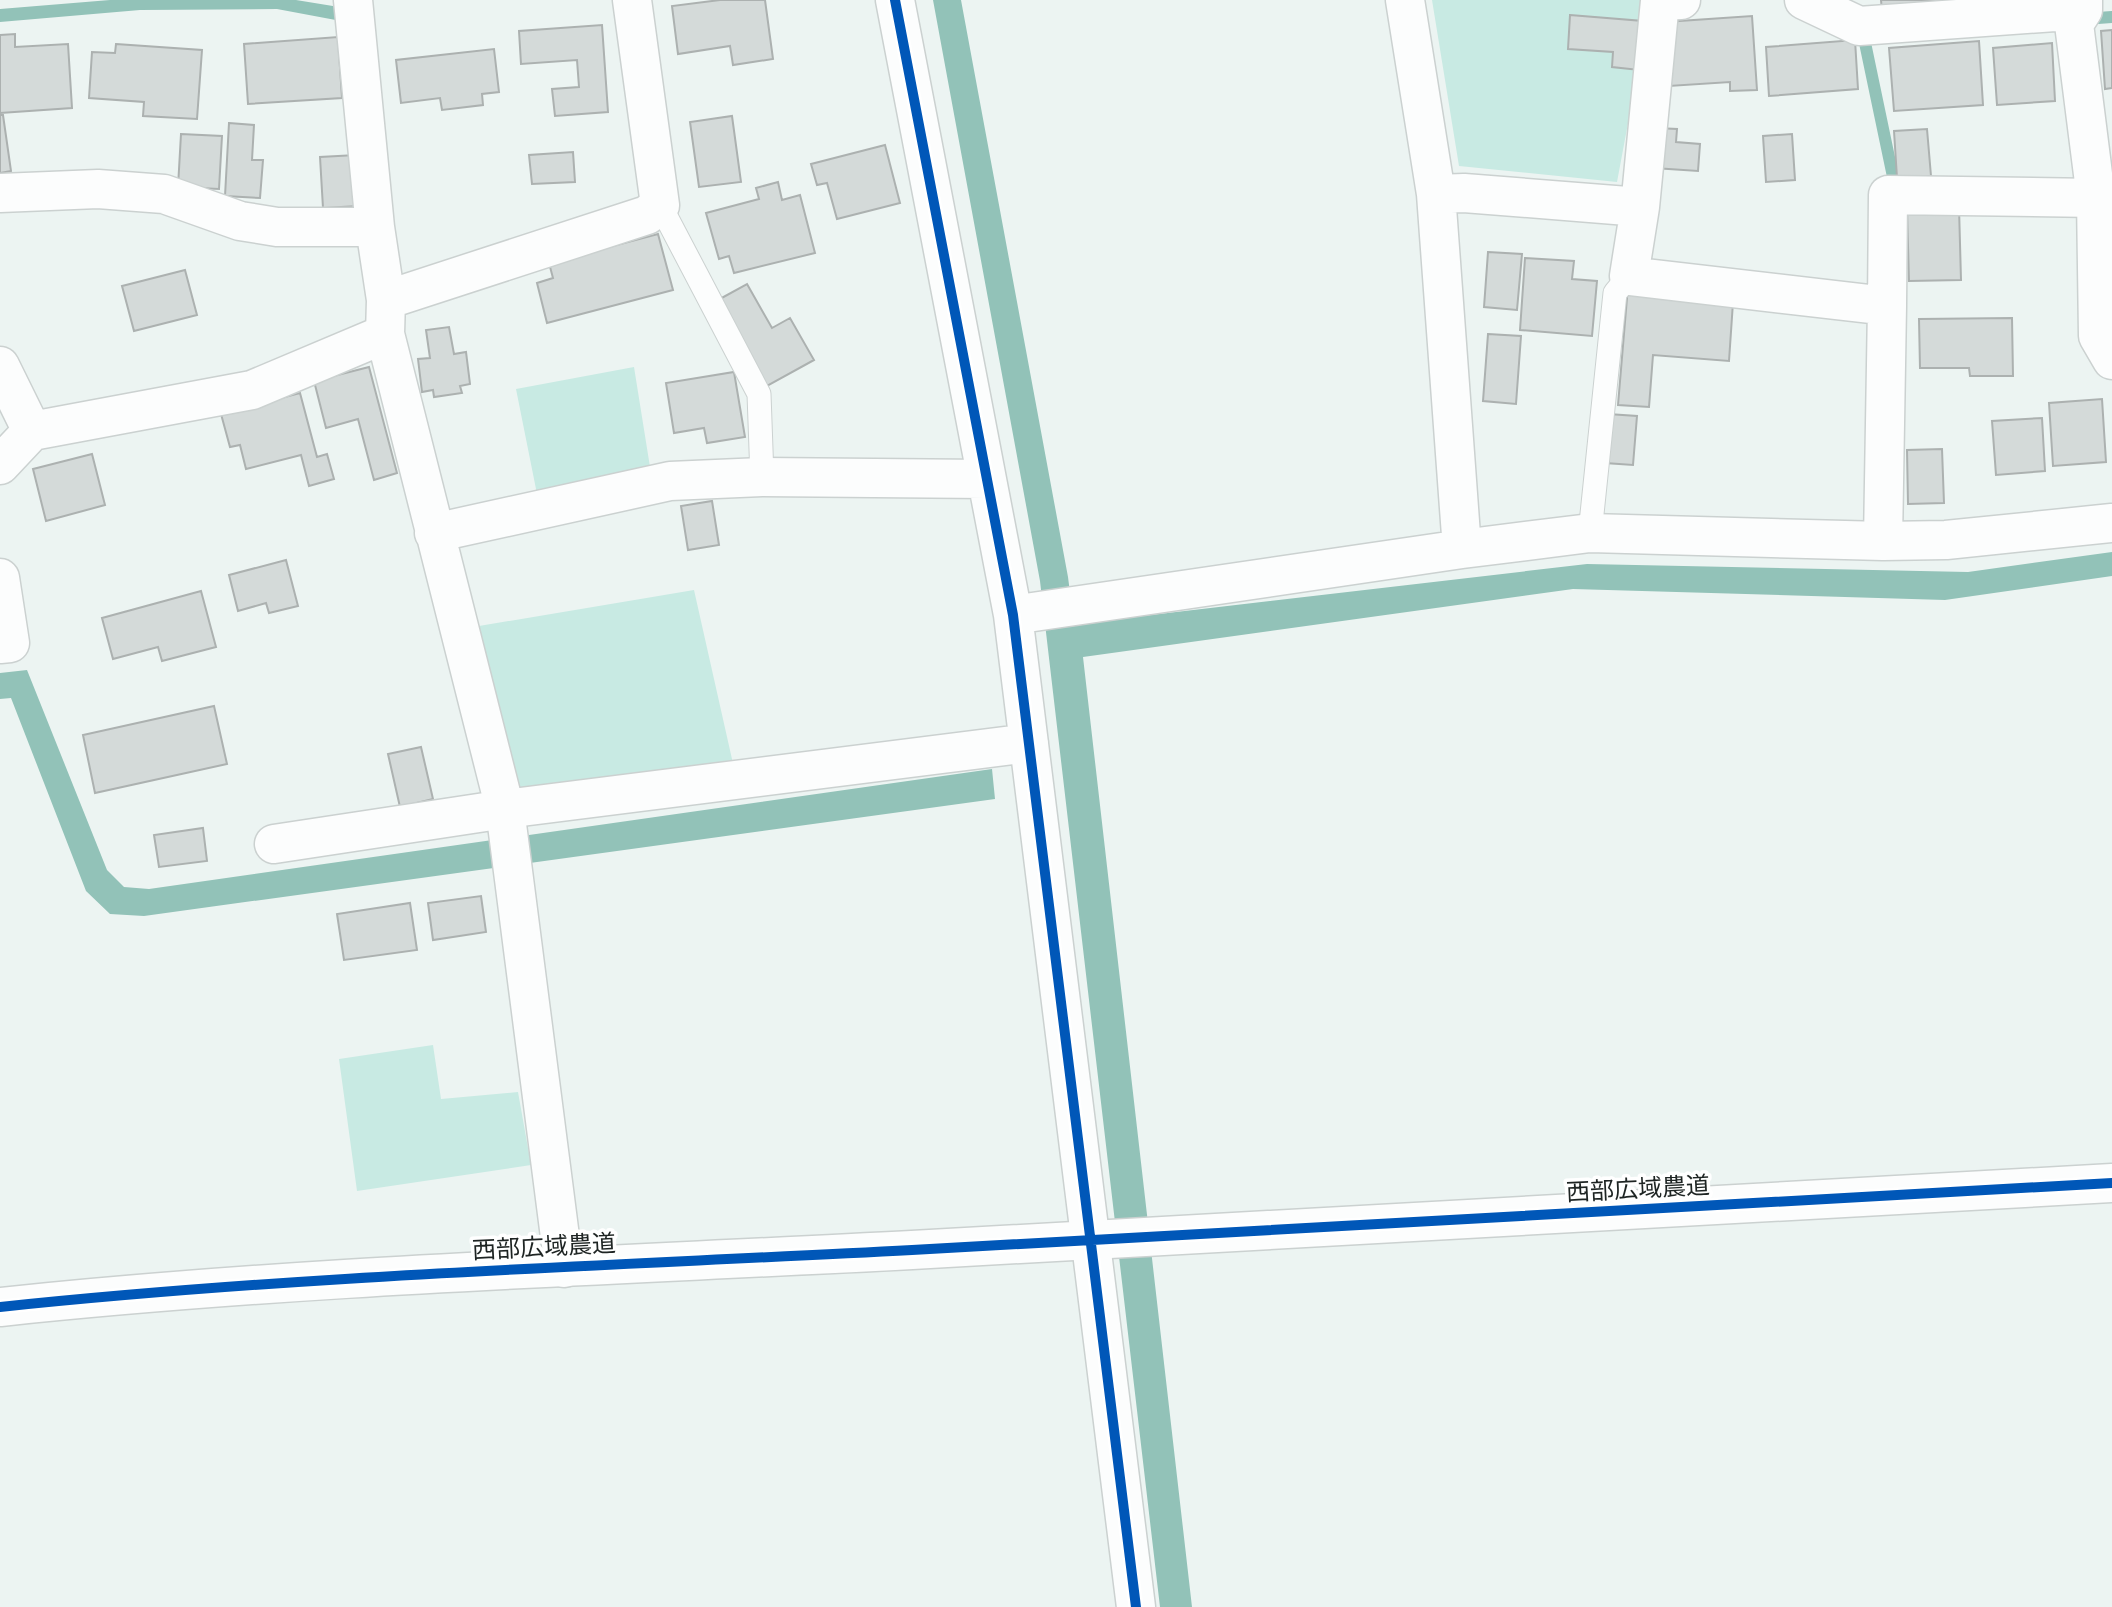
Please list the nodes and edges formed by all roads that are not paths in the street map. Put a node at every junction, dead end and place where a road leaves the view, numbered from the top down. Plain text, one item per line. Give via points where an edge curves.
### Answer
1 (353, 0) edge
2 (632, 0) edge
3 (895, 0) edge
4 (1405, 0) edge
5 (1681, 0) edge
6 (1804, 0) edge
7 (2080, 11) edge
8 (0, 192) edge
9 (1436, 194) junction
10 (2096, 198) junction
11 (660, 205) junction
12 (1640, 207) junction
13 (375, 226) junction
14 (1629, 276) junction
15 (1887, 306) junction
16 (386, 317) junction
17 (2112, 360) edge
18 (0, 366) edge
19 (32, 431) junction
20 (0, 465) edge
21 (762, 477) junction
22 (986, 479) junction
23 (2112, 523) edge
24 (434, 533) junction
25 (1590, 533) junction
26 (1883, 541) junction
27 (1462, 549) junction
28 (0, 578) edge
29 (1022, 613) junction
30 (0, 644) edge
31 (1029, 743) junction
32 (506, 817) junction
33 (274, 844) dead end
34 (2112, 1183) edge
35 (1091, 1241) junction
36 (564, 1268) junction
37 (0, 1307) edge
38 (1136, 1607) edge

1 - 13 street
2 - 11 street
3 - 22 street
4 - 9 street
5 - 12 street via 1660,1
6 - 7 street via 1860,26
7 - 10 street
8 - 13 street via 98,189 164,194 240,221 277,227
9 - 12 street
9 - 27 street
10 - 15 street via 1903,195
10 - 17 street via 2098,336
11 - 16 street via 647,215
11 - 21 lane via 759,394
12 - 14 street
13 - 16 street
14 - 15 street
14 - 25 lane via 1615,293
15 - 26 street
16 - 19 street via 252,390
16 - 24 street
18 - 19 street
19 - 20 street
21 - 22 street
21 - 24 street via 670,481
22 - 29 street
23 - 26 street via 1946,540
24 - 32 street
25 - 26 street
25 - 27 street
27 - 29 street
28 - 30 street via 10,643
29 - 31 street
31 - 32 street
31 - 35 street
32 - 33 street
32 - 36 street
34 - 35 street, 西部広域農道
35 - 36 street, 西部広域農道
35 - 38 street
36 - 37 street, 西部広域農道 via 358,1277

